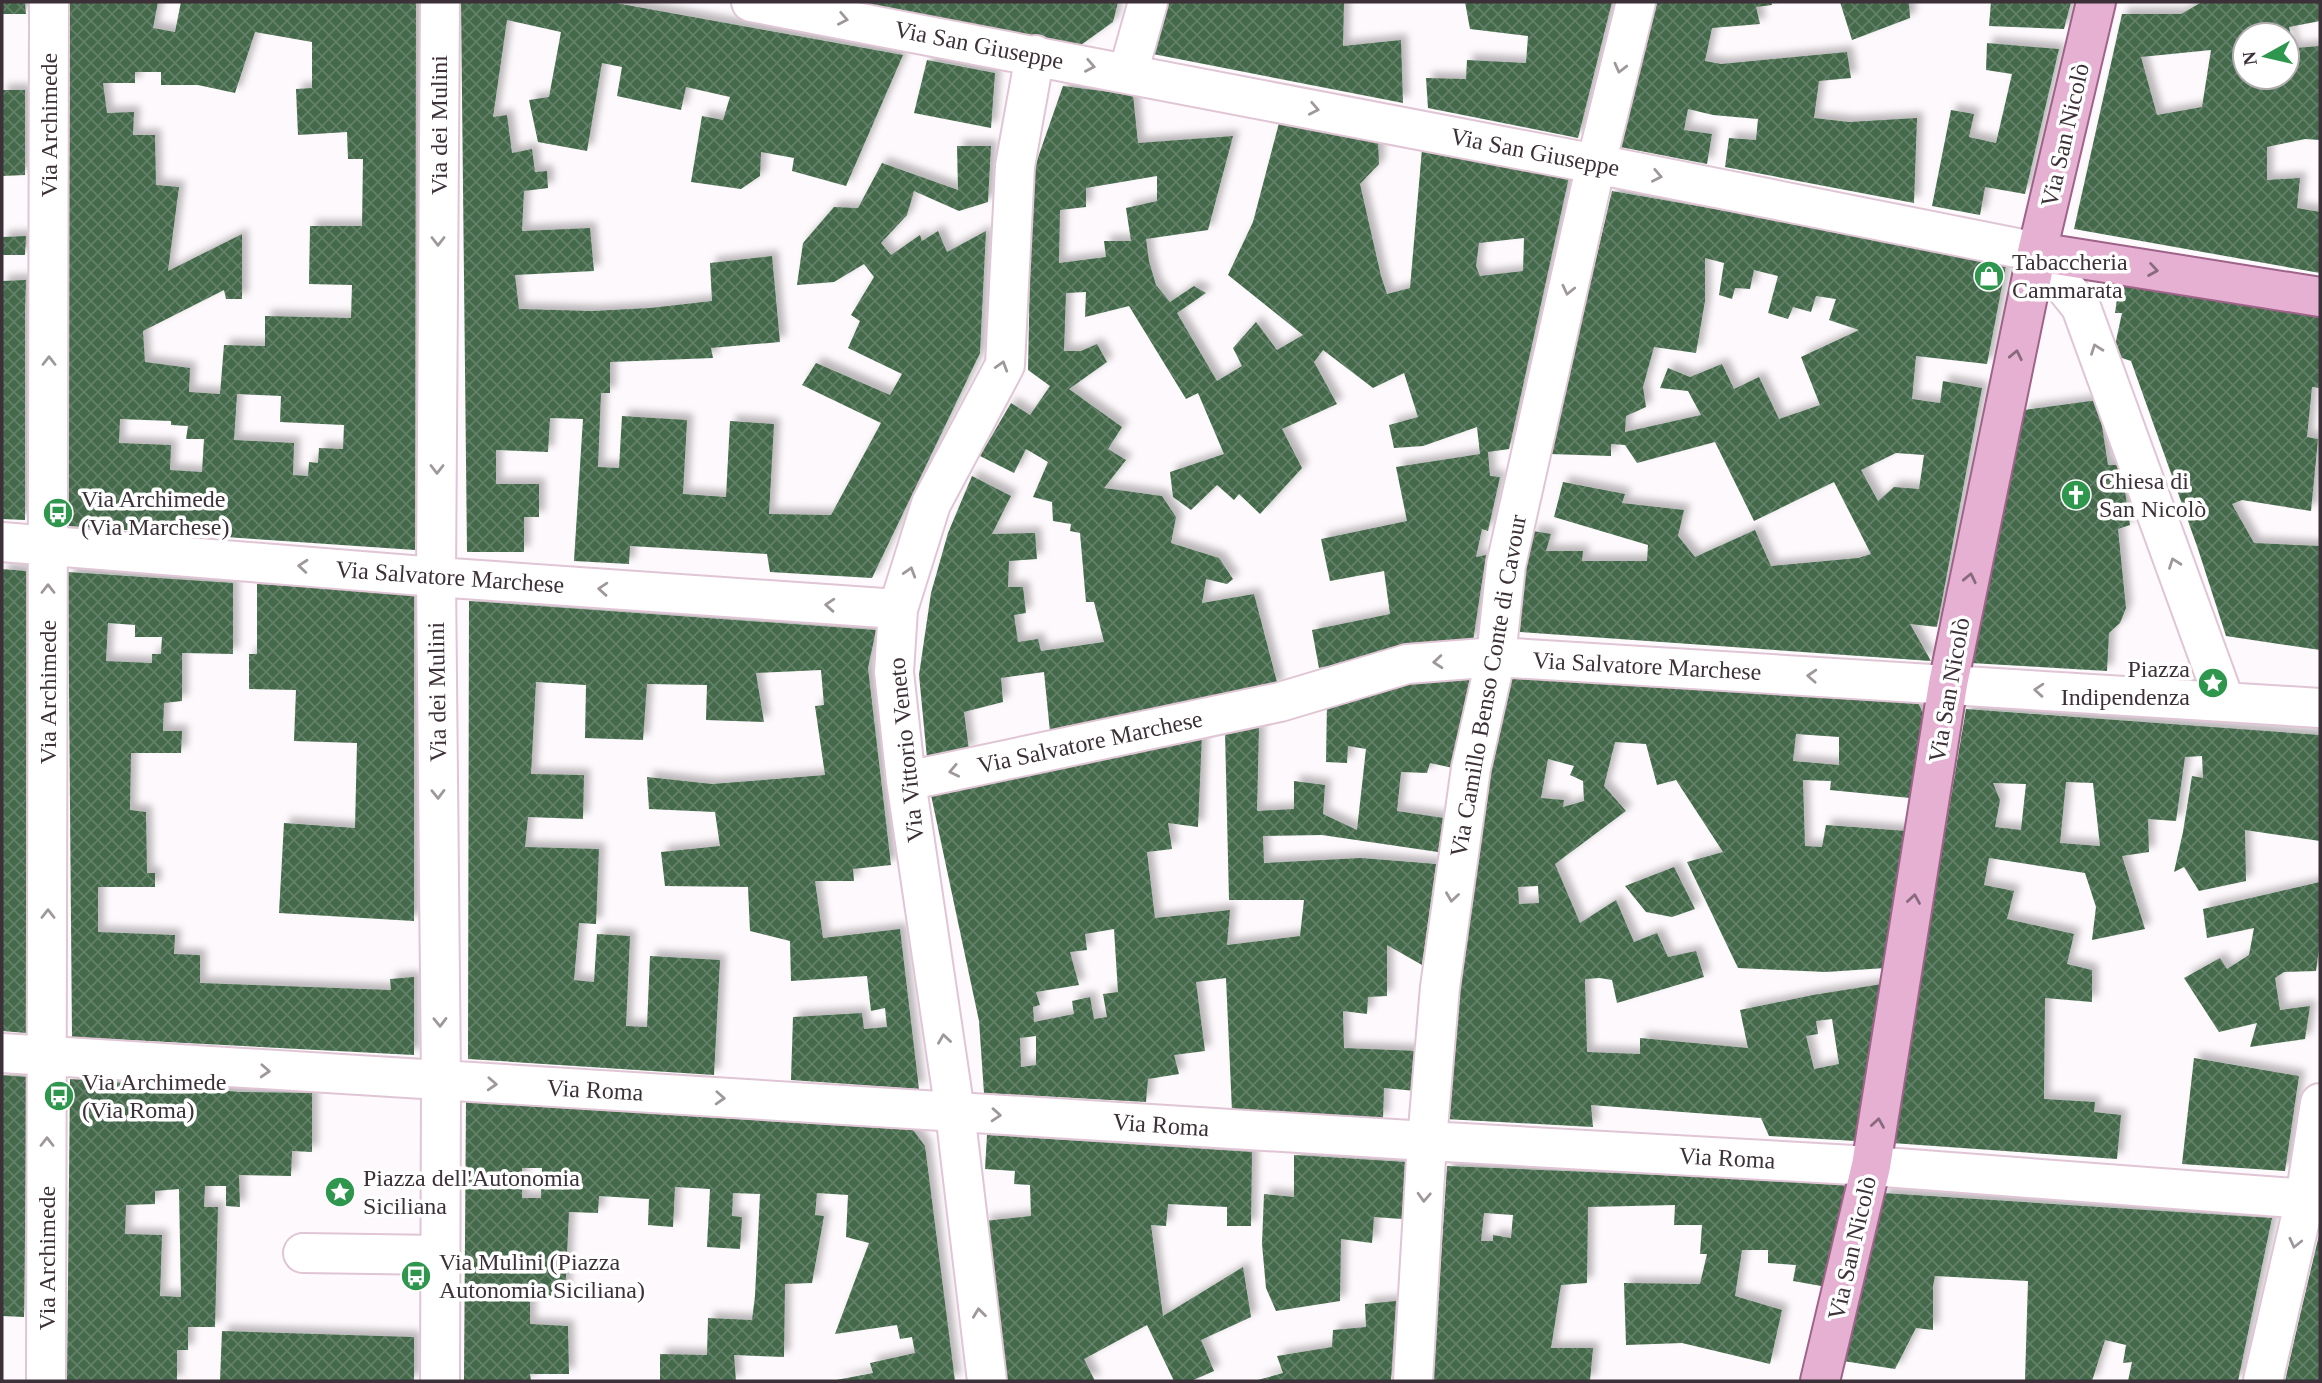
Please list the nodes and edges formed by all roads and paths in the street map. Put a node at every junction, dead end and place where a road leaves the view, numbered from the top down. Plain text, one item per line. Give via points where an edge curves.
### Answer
1 (49, 2) edge
2 (440, 2) edge
3 (751, 2) edge
4 (1148, 2) edge
5 (1636, 2) edge
6 (2096, 2) edge
7 (1035, 55) junction
8 (1128, 73) junction
9 (1596, 164) junction
10 (2037, 252) junction
11 (2320, 297) edge
12 (2, 542) edge
13 (48, 545) junction
14 (436, 577) junction
15 (898, 609) junction
16 (1496, 657) junction
17 (1948, 684) junction
18 (2225, 702) junction
19 (2320, 708) edge
20 (906, 782) junction
21 (2, 1053) edge
22 (47, 1057) junction
23 (441, 1081) junction
24 (2320, 1103) edge
25 (955, 1112) junction
26 (1427, 1141) junction
27 (1871, 1166) junction
28 (2313, 1200) edge
29 (303, 1253) dead end
30 (440, 1255) junction
31 (46, 1381) edge
32 (440, 1381) edge
33 (988, 1381) edge
34 (1413, 1381) edge
35 (1820, 1381) edge
36 (2263, 1381) edge

13 -> 1 street, Via Archimede
2 -> 14 street, Via dei Mulini
3 -> 7 street, Via San Giuseppe
4 - 8 street
5 -> 9 street, Via Camillo Benso Conte di Cavour
6 - 10 main road, Via San Nicolò
7 -> 8 street, Via San Giuseppe
15 -> 7 street, Via Vittorio Veneto via 931,504 1005,365 1015,166
8 -> 9 street, Via San Giuseppe
9 -> 10 street, Via San Giuseppe
9 -> 16 street, Via Camillo Benso Conte di Cavour via 1506,565
10 -> 11 main road, Via San Giuseppe
17 -> 10 main road, Via San Nicolò
18 -> 10 street via 2081,307
12 - 13 street, Via Salvatore Marchese
14 -> 13 street, Via Salvatore Marchese
22 -> 13 street, Via Archimede
15 -> 14 street, Via Salvatore Marchese
14 -> 23 street, Via dei Mulini
15 - 20 street, Via Vittorio Veneto via 894,672
17 -> 16 street, Via Salvatore Marchese
16 -> 20 street, Via Salvatore Marchese via 1408,664 1280,702
16 -> 26 street, Via Camillo Benso Conte di Cavour via 1469,782 1440,987
18 -> 17 street, Via Salvatore Marchese
27 -> 17 main road, Via San Nicolò
18 - 19 street, Via Salvatore Marchese
25 -> 20 street, Via Vittorio Veneto
21 - 22 street, Via Roma
22 -> 23 street, Via Roma
31 -> 22 street, Via Archimede
23 -> 25 street, Via Roma
23 - 30 street, Via dei Mulini
24 - 28 street
25 -> 26 street, Via Roma
33 -> 25 street, Via Vittorio Veneto
26 - 27 street, Via Roma
26 -> 34 street, Via Camillo Benso Conte di Cavour
27 - 28 street, Via Roma
27 - 35 main road, Via San Nicolò
28 -> 36 street
29 - 30 street
30 - 32 street, Via dei Mulini

